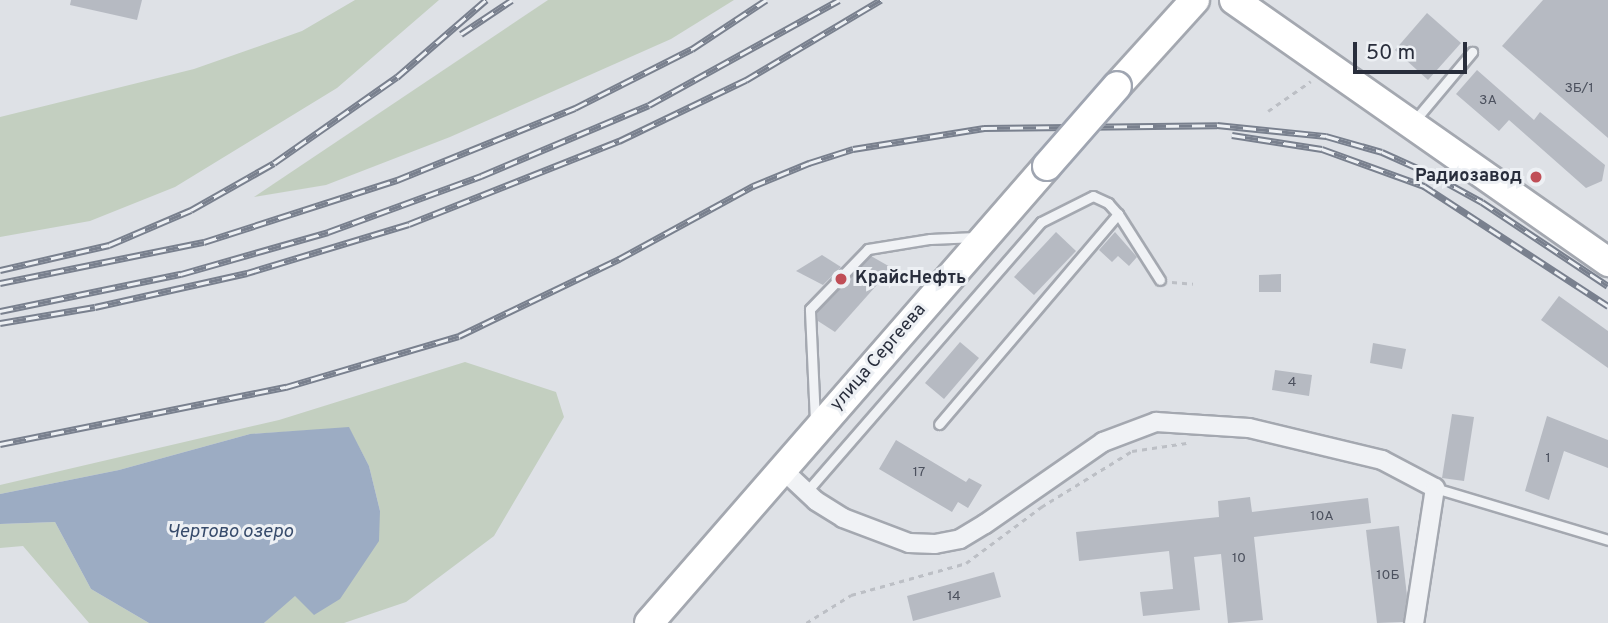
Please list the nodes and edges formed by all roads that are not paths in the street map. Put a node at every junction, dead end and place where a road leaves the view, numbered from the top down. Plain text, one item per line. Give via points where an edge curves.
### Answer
1 (1195, 0) edge
2 (1234, 0) edge
3 (1472, 52) dead end
4 (1413, 122) junction
5 (1118, 214) junction
6 (985, 237) junction
7 (1608, 262) edge
8 (1160, 280) road end
9 (939, 424) dead end
10 (816, 430) junction
11 (783, 470) junction
12 (1435, 488) junction
13 (808, 490) junction
14 (1608, 540) edge
15 (649, 623) edge
16 (1414, 623) edge

1 - 6 main road, улица Сергеева, bridge
2 - 4 main road
3 - 4 lane
4 - 7 main road
5 - 8 lane
5 - 9 lane
5 - 13 lane via 1093,196 1041,222
6 - 10 main road, улица Сергеева
6 - 10 lane via 930,239 868,249 810,309
10 - 11 main road, улица Сергеева
11 - 13 street
11 - 15 main road, улица Сергеева
12 - 13 street via 1382,460 1249,428 1185,421 1132,428 1103,442 976,529 935,544 909,543 844,518 816,501
12 - 14 lane
12 - 16 street

